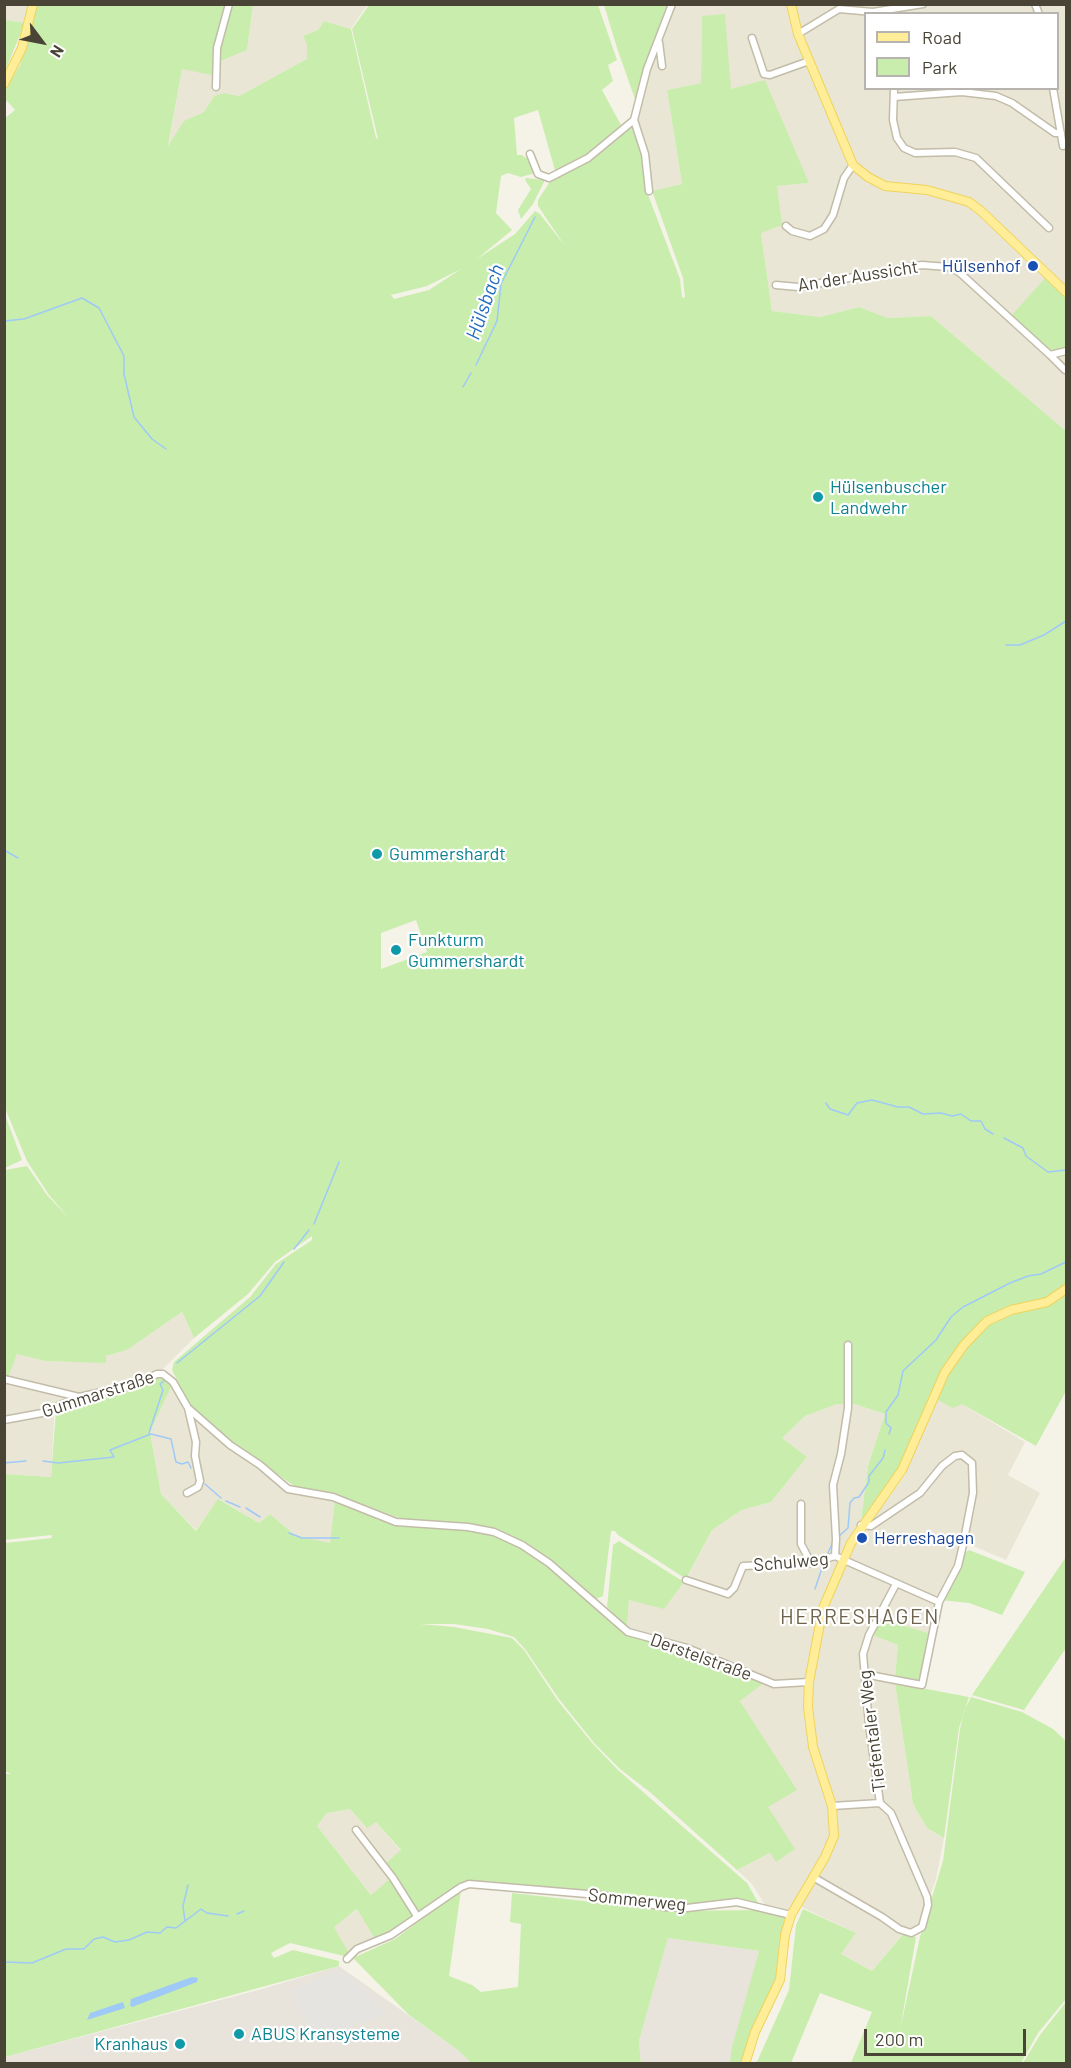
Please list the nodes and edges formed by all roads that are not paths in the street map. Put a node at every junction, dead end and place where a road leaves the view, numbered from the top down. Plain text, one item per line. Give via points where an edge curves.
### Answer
1 (33, 4) edge
2 (229, 4) edge
3 (672, 4) edge
4 (791, 4) edge
5 (923, 4) edge
6 (862, 7) edge
7 (887, 12) edge
8 (798, 34) junction
9 (752, 38) dead end
10 (659, 41) junction
11 (809, 61) junction
12 (662, 66) dead end
13 (4, 84) edge
14 (216, 87) dead end
15 (894, 90) edge
16 (1053, 90) edge
17 (894, 97) junction
18 (634, 120) junction
19 (1060, 133) junction
20 (1063, 146) dead end
21 (530, 154) dead end
22 (853, 165) junction
23 (649, 191) dead end
24 (786, 226) dead end
25 (1048, 228) dead end
26 (776, 285) dead end
27 (1066, 292) edge
28 (1066, 351) edge
29 (1050, 355) junction
30 (1065, 370) dead end
31 (1066, 1289) edge
32 (848, 1345) dead end
33 (4, 1379) edge
34 (79, 1397) junction
35 (188, 1408) junction
36 (4, 1420) edge
37 (288, 1489) joint
38 (187, 1493) dead end
39 (801, 1504) dead end
40 (861, 1525) junction
41 (835, 1556) junction
42 (843, 1560) junction
43 (811, 1563) junction
44 (686, 1580) dead end
45 (896, 1584) junction
46 (939, 1602) junction
47 (864, 1674) junction
48 (809, 1682) junction
49 (880, 1803) junction
50 (832, 1806) junction
51 (356, 1830) dead end
52 (813, 1877) junction
53 (791, 1915) junction
54 (417, 1916) junction
55 (347, 1959) dead end
56 (745, 2064) edge

1 - 13 main road via 22,48
2 - 14 street via 218,48
3 - 10 street
4 - 8 main road
5 - 7 street
6 - 7 street
6 - 8 street via 840,9
8 - 11 main road
9 - 11 street via 764,74
10 - 12 street
10 - 18 street
11 - 22 main road
15 - 17 street
16 - 19 street
17 - 19 street via 962,92 996,96
17 - 25 street via 893,120 904,148 915,153 955,152 976,158
18 - 21 street via 581,163 549,178 538,174
18 - 23 street via 645,154
19 - 20 street
22 - 24 street via 824,229 810,236
22 - 27 main road via 885,186 927,190 969,202
26 - 29 street, An der Aussicht via 798,287 922,264 948,267 959,272
28 - 29 street
29 - 30 street, An der Aussicht
31 - 40 main road via 1047,1302 1011,1310 987,1322 964,1345 945,1372 902,1470
32 - 41 street via 848,1408 833,1485
33 - 34 street
34 - 35 street, Gummarstraße via 163,1374 173,1382
34 - 36 street, Gummarstraße via 42,1413
35 - 37 street, Gummarstraße
35 - 38 street via 200,1481 198,1487
37 - 48 street, Derstelstraße via 333,1497 396,1522 494,1532 537,1554 628,1632 715,1658 774,1684
39 - 43 street via 801,1544
40 - 42 main road
40 - 46 street via 871,1526 912,1499 955,1456 968,1457 972,1463 971,1511 958,1566
41 - 42 street, Schulweg
41 - 43 street, Schulweg
42 - 45 street, Schulweg
42 - 48 main road via 819,1623
43 - 44 street, Schulweg via 743,1566 728,1594
45 - 46 street, Schulweg
45 - 47 street, Tiefentaler Weg via 865,1645
46 - 47 street via 922,1685
47 - 49 street, Tiefentaler Weg
48 - 50 main road via 810,1732
49 - 50 street, Tiefentaler Weg
49 - 52 street via 891,1813 927,1897 922,1927 911,1933 899,1929
50 - 52 main road via 834,1836
51 - 54 street
52 - 53 main road
53 - 54 street, Sommerweg via 737,1902 665,1907 599,1895 482,1883 461,1887
53 - 56 main road via 780,1980 755,2032
54 - 55 street via 391,1935 357,1949

